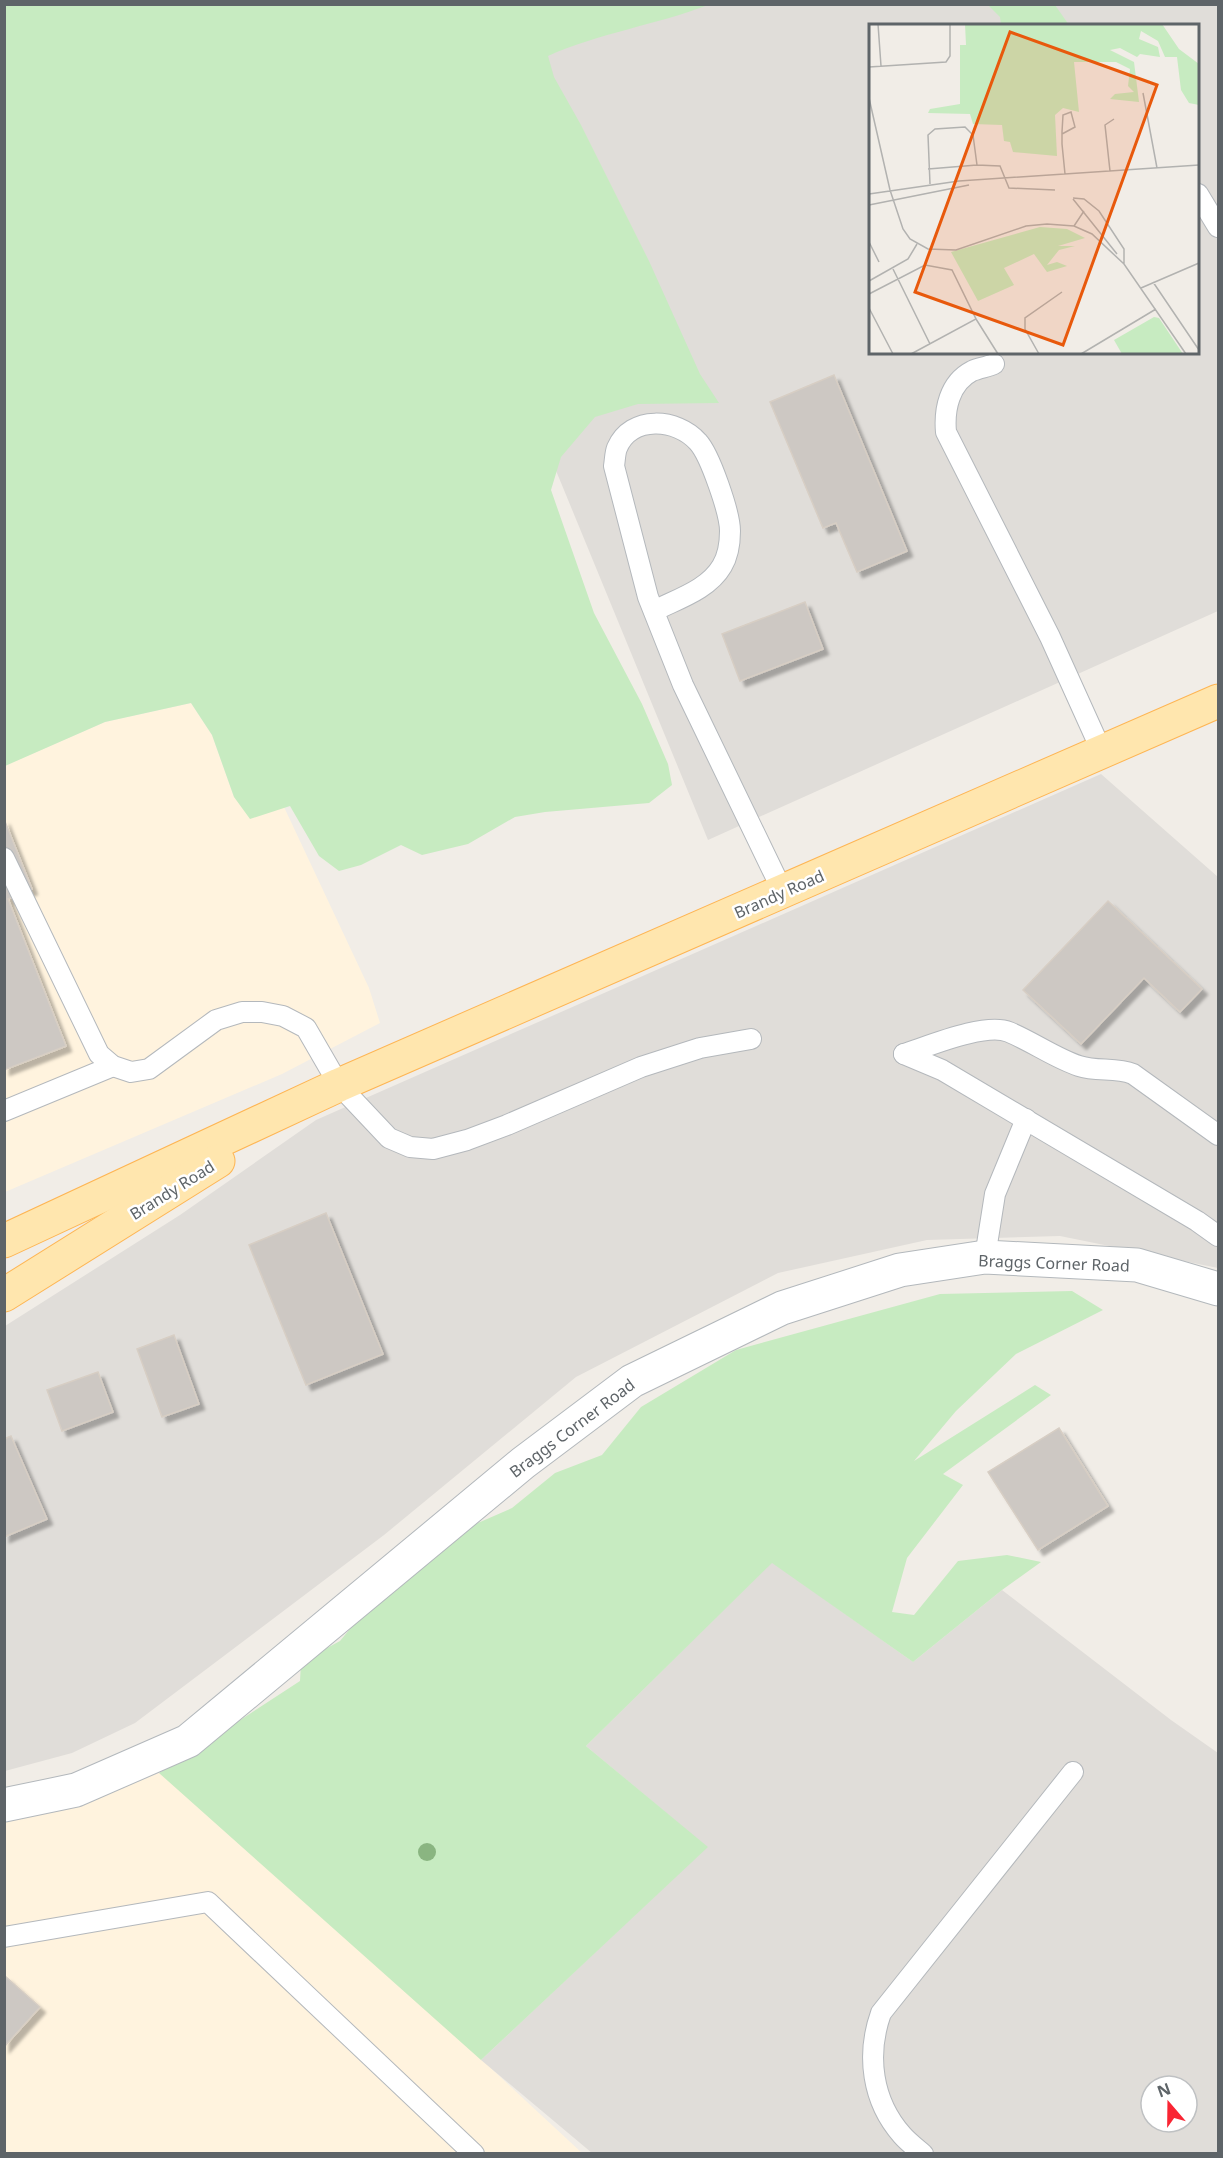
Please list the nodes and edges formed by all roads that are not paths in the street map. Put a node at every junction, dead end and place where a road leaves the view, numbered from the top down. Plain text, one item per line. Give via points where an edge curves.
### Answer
1 (1199, 197) edge
2 (1218, 227) edge
3 (994, 364) dead end
4 (654, 611) junction
5 (1218, 701) edge
6 (1102, 752) junction
7 (4, 858) edge
8 (783, 892) junction
9 (751, 1039) dead end
10 (113, 1066) junction
11 (339, 1085) junction
12 (4, 1111) edge
13 (1026, 1119) junction
14 (1218, 1135) edge
15 (1218, 1236) edge
16 (4, 1242) edge
17 (985, 1257) junction
18 (1218, 1289) edge
19 (4, 1295) edge
20 (1073, 1772) dead end
21 (4, 1805) edge
22 (4, 1937) edge
23 (474, 2154) edge
24 (923, 2154) edge

1 - 2 lane
3 - 6 lane via 971,372 958,382 944,416 946,432 1050,637
4 - 4 lane via 614,466 617,448 628,433 644,424 660,423 681,429 698,442 714,470 730,529 728,551 707,584
4 - 8 lane via 683,685
5 - 6 main road, Brandy Road
6 - 8 main road, Brandy Road
7 - 10 lane via 99,1054
8 - 11 main road, Brandy Road
9 - 11 lane via 700,1048 641,1066 507,1125 433,1149 410,1148 389,1138
10 - 11 lane via 131,1072 149,1068 216,1020 262,1011 306,1028
10 - 12 lane
11 - 16 main road, Brandy Road
11 - 19 main road, Brandy Road
13 - 14 lane via 942,1070 903,1054 986,1029 1007,1031 1079,1066 1133,1074
13 - 15 lane
13 - 17 lane via 995,1194
17 - 18 main road, Braggs Corner Road via 1137,1265
17 - 21 main road, Braggs Corner Road via 900,1270 782,1308 632,1381 523,1463 188,1741 76,1790
20 - 24 lane via 881,2013 872,2060 876,2089 902,2136
22 - 23 lane via 208,1902

